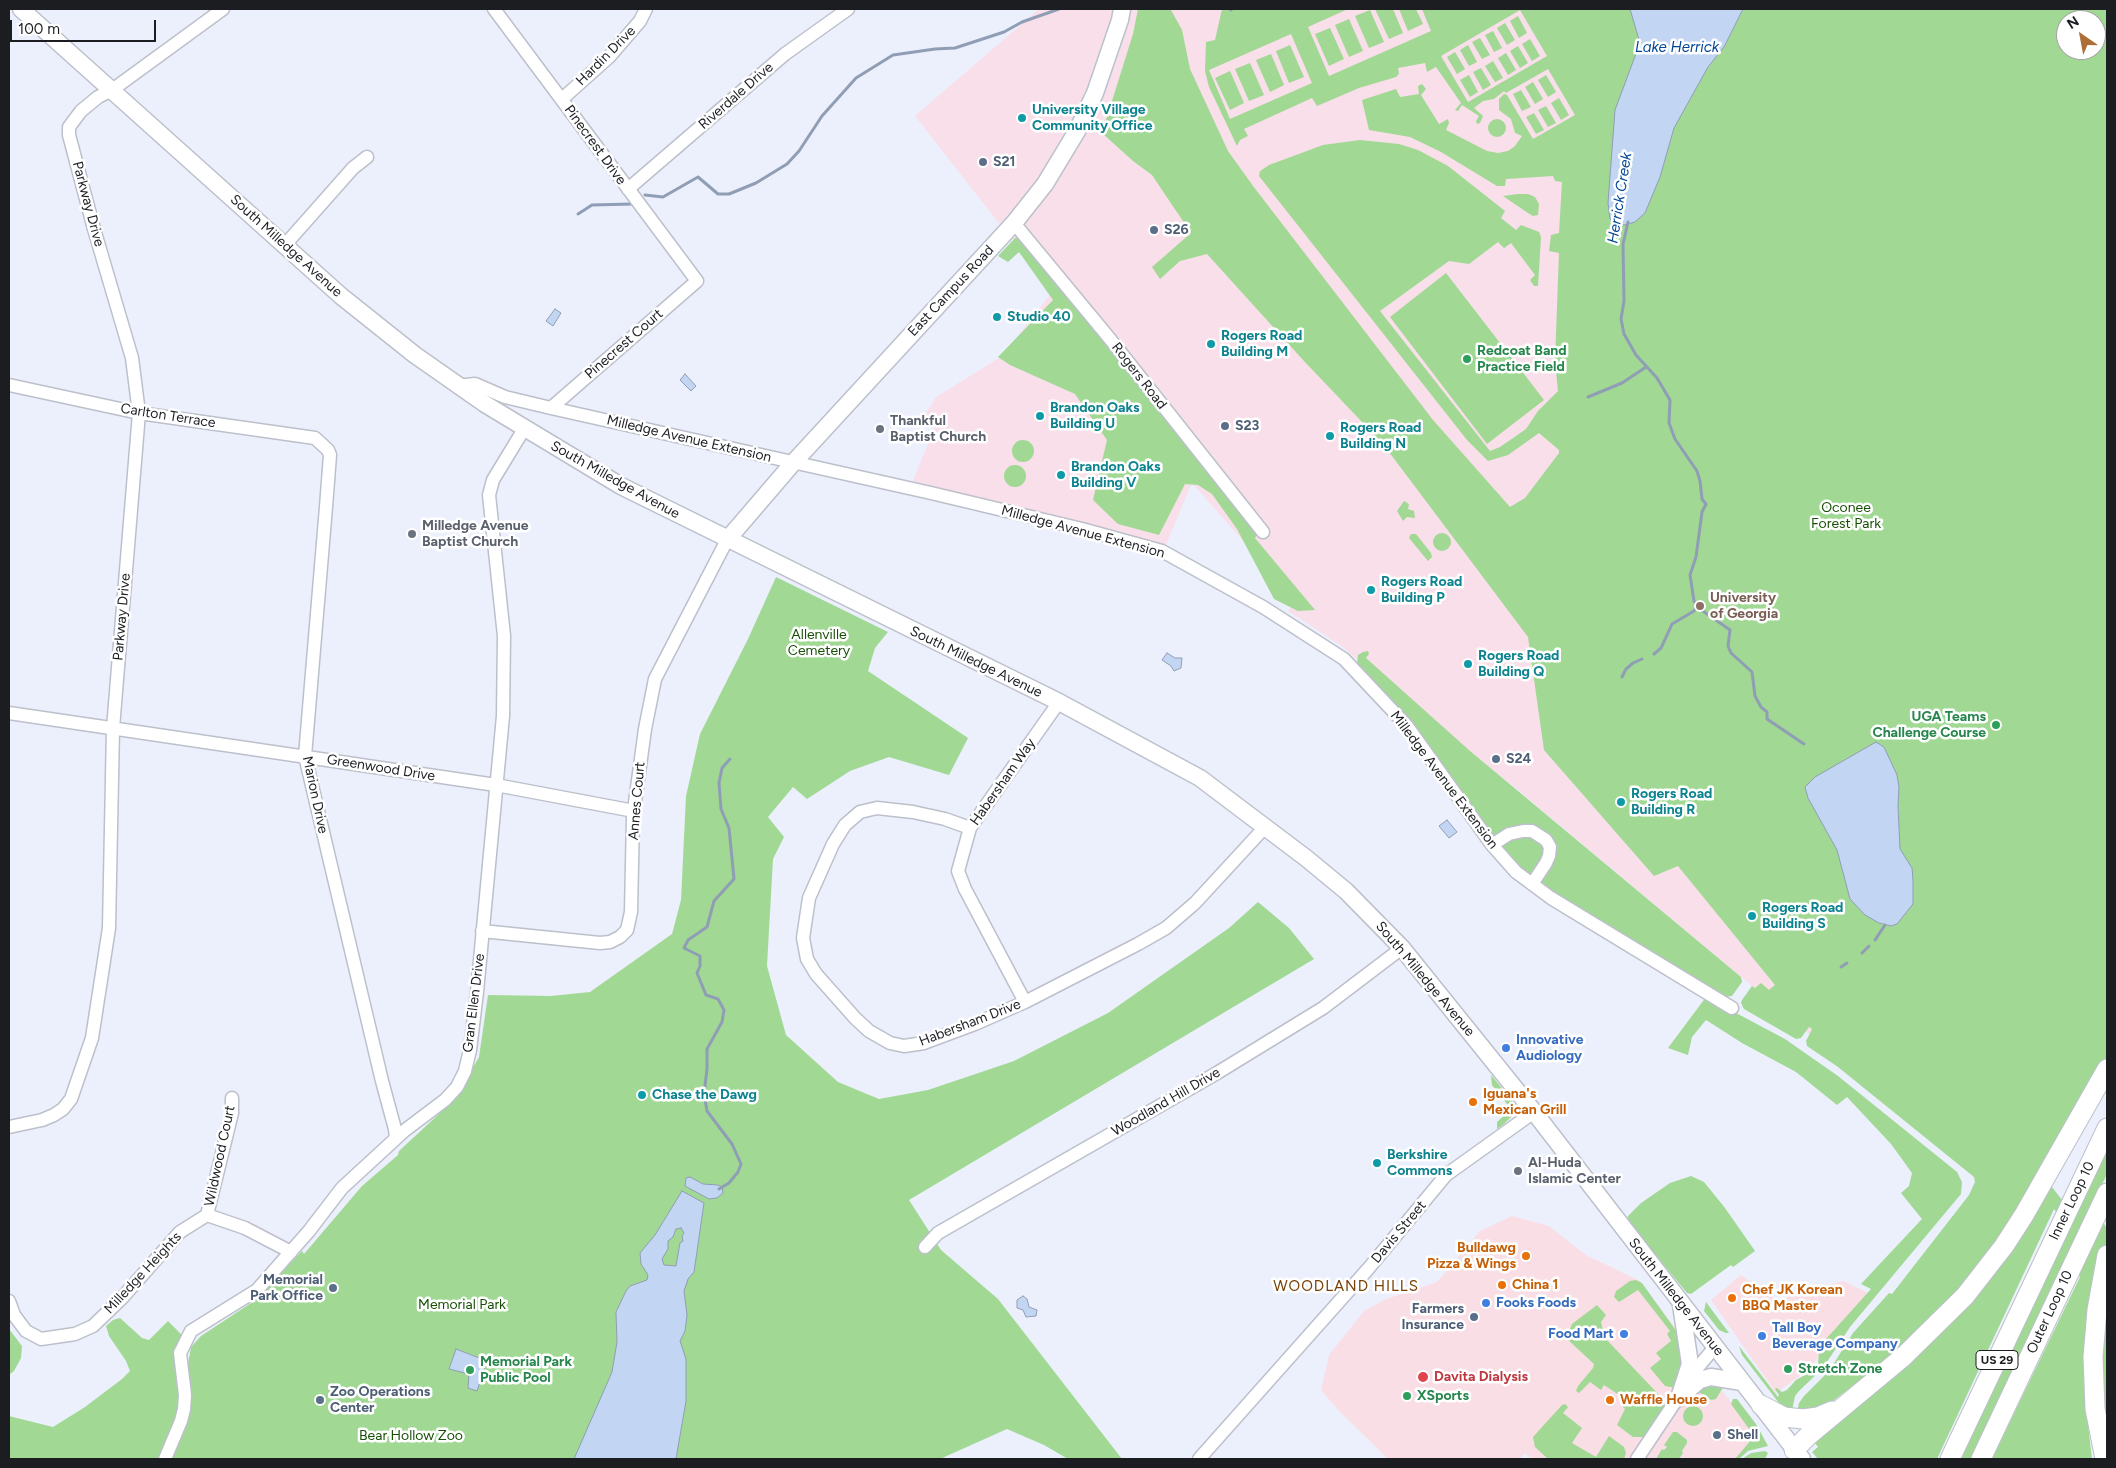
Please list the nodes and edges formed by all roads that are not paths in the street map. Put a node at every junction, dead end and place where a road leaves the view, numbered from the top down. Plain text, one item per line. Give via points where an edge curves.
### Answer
1 (21, 9) edge
2 (223, 9) edge
3 (494, 9) edge
4 (646, 9) edge
5 (848, 9) edge
6 (1122, 9) edge
7 (112, 90) junction
8 (562, 99) junction
9 (368, 157) dead end
10 (628, 189) junction
11 (1014, 223) junction
12 (284, 246) junction
13 (697, 281) joint
14 (9, 386) edge
15 (458, 386) junction
16 (551, 408) junction
17 (139, 413) junction
18 (524, 429) junction
19 (326, 446) joint
20 (793, 463) junction
21 (1263, 532) dead end
22 (727, 540) junction
23 (1058, 702) junction
24 (9, 713) edge
25 (113, 728) junction
26 (305, 756) junction
27 (496, 785) junction
28 (634, 810) junction
29 (1266, 826) junction
30 (970, 828) junction
31 (1492, 845) junction
32 (1532, 884) junction
33 (482, 931) junction
34 (1402, 948) junction
35 (1025, 1002) junction
36 (1732, 1008) dead end
37 (2107, 1068) edge
38 (232, 1098) dead end
39 (1534, 1112) junction
40 (9, 1127) edge
41 (2107, 1128) edge
42 (396, 1138) junction
43 (2104, 1200) edge
44 (207, 1215) junction
45 (925, 1247) dead end
46 (291, 1252) junction
47 (2107, 1255) edge
48 (9, 1301) edge
49 (1681, 1303) junction
50 (1715, 1347) junction
51 (1742, 1382) junction
52 (1679, 1398) junction
53 (1846, 1404) junction
54 (1761, 1405) junction
55 (1794, 1456) edge
56 (165, 1459) edge
57 (1198, 1459) edge
58 (1637, 1459) edge
59 (1950, 1459) edge
60 (1981, 1459) edge
61 (2104, 1459) edge

1 - 7 main road, South Milledge Avenue
2 - 7 street, Parkway Drive
3 - 8 street, Pinecrest Drive
4 - 8 street, Hardin Drive via 640,22 609,57
5 - 10 street, Riverdale Drive via 785,54
6 - 11 main road, East Campus Road via 1098,83 1077,131 1045,184
7 - 12 main road, South Milledge Avenue
7 - 17 street, Parkway Drive via 98,97 72,121 69,136 132,358
8 - 10 street, Pinecrest Drive
9 - 12 street via 353,168
10 - 13 street, Pinecrest Drive
11 - 20 main road, East Campus Road
11 - 21 street, Rogers Road
12 - 15 main road, South Milledge Avenue via 363,314
13 - 16 street, Pinecrest Court
14 - 17 street, Carlton Terrace
15 - 16 street, Milledge Avenue Extension via 475,384 505,397
15 - 18 main road, South Milledge Avenue
16 - 20 street, Milledge Avenue Extension
17 - 19 street, Carlton Terrace via 315,438
17 - 25 street, Parkway Drive
18 - 22 main road, South Milledge Avenue via 621,486
18 - 27 street, Gran Ellen Drive via 493,480 490,496 504,656
19 - 26 street, Marion Drive via 330,455
20 - 22 main road, East Campus Road
20 - 31 street, Milledge Avenue Extension via 1082,529 1162,551 1182,561 1264,607 1344,659 1406,726
22 - 23 main road, South Milledge Avenue
22 - 28 street, Annes Court via 655,679
23 - 29 main road, South Milledge Avenue via 1200,778
23 - 30 street, Habersham Way
24 - 25 street, Greenwood Drive
25 - 26 street, Greenwood Drive
25 - 40 street, Parkway Drive via 109,928 92,1038 74,1091 63,1109 42,1120
26 - 27 street, Greenwood Drive
26 - 42 street, Marion Drive
27 - 28 street, Greenwood Drive
27 - 33 street, Gran Ellen Drive
28 - 33 street, Annes Court via 631,912 628,930 620,937 600,943
29 - 34 main road, South Milledge Avenue via 1346,891
29 - 35 street, Habersham Drive via 1195,904 1166,928
30 - 35 street, Habersham Way via 958,871
30 - 35 street, Habersham Drive via 945,818 913,812 877,808 860,812 845,825 833,844 809,898 804,920 804,948 816,974 831,991 869,1031 890,1043 904,1046 924,1042
31 - 32 street, Milledge Avenue Extension via 1516,872
31 - 32 street via 1509,834 1523,831 1532,831 1546,840 1550,847 1549,856
32 - 36 street, Milledge Avenue Extension
33 - 42 street, Gran Ellen Drive via 465,1072 445,1100
34 - 39 main road, South Milledge Avenue
34 - 45 street, Woodland Hill Drive via 1323,1008 1217,1073 938,1233
37 - 53 highway via 2004,1246 1965,1296 1903,1357
38 - 44 street, Wildwood Court via 232,1112
39 - 49 main road, South Milledge Avenue
39 - 57 street, Davis Street via 1446,1175 1368,1269
41 - 59 highway, Inner Loop 10 / US 29
42 - 46 street, Gran Ellen Drive via 342,1188
43 - 60 highway, Outer Loop 10 / US 29
44 - 46 street via 244,1228
44 - 48 street, Milledge Heights via 180,1232 93,1326 74,1334 41,1339 26,1331 14,1316
46 - 56 street, Gran Ellen Drive via 257,1290 191,1332 186,1339 180,1353 185,1396 182,1421
47 - 61 highway via 2093,1357 2093,1390
49 - 50 main road, South Milledge Avenue
49 - 52 main road via 1690,1364
50 - 51 main road, South Milledge Avenue
50 - 52 street
51 - 52 main road via 1711,1377 1700,1380
51 - 54 main road, South Milledge Avenue
52 - 58 street
53 - 54 highway via 1818,1417 1804,1419 1784,1417
53 - 55 highway
54 - 55 main road, South Milledge Avenue

